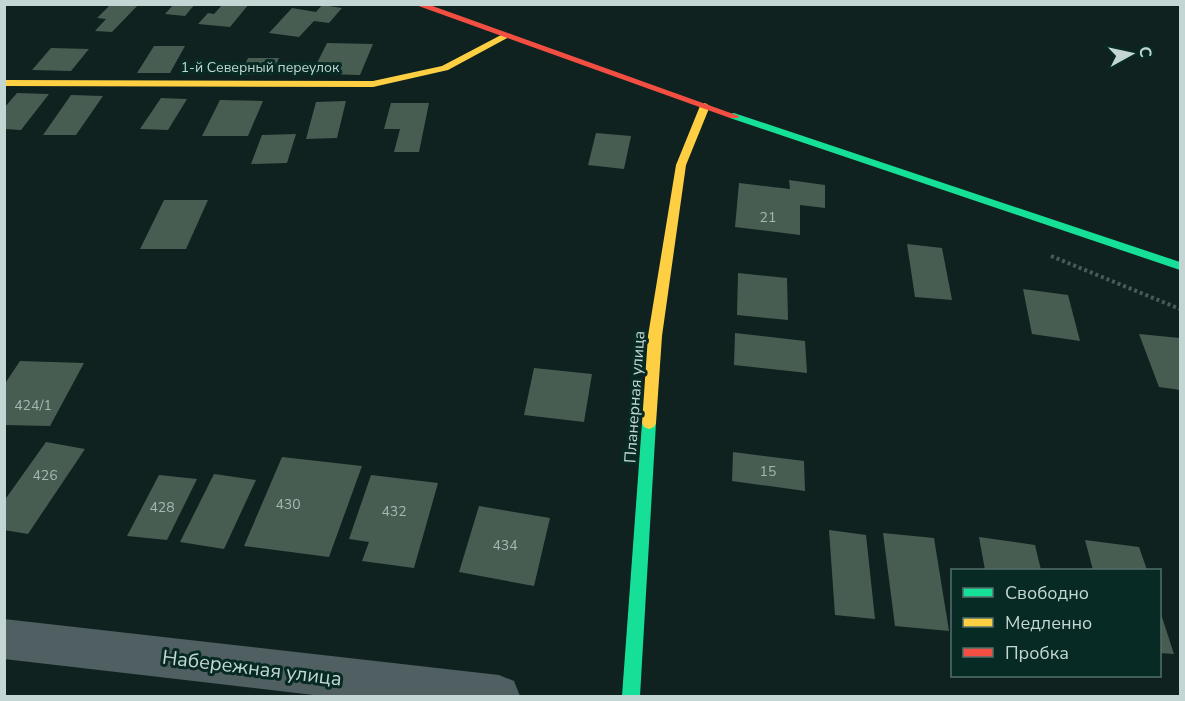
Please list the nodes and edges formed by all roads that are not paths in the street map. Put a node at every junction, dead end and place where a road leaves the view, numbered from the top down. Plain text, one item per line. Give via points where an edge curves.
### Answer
1 (417, 4) edge
2 (506, 36) junction
3 (4, 83) edge
4 (705, 106) junction
5 (1180, 266) edge
6 (4, 639) edge
7 (499, 696) edge
8 (631, 696) edge

1 - 2 main road
2 - 3 main road, 1-й Северный переулок via 445,68 373,84
2 - 4 main road
4 - 5 main road
4 - 8 main road, Планерная улица via 681,165 655,336
6 - 7 street, Набережная улица

